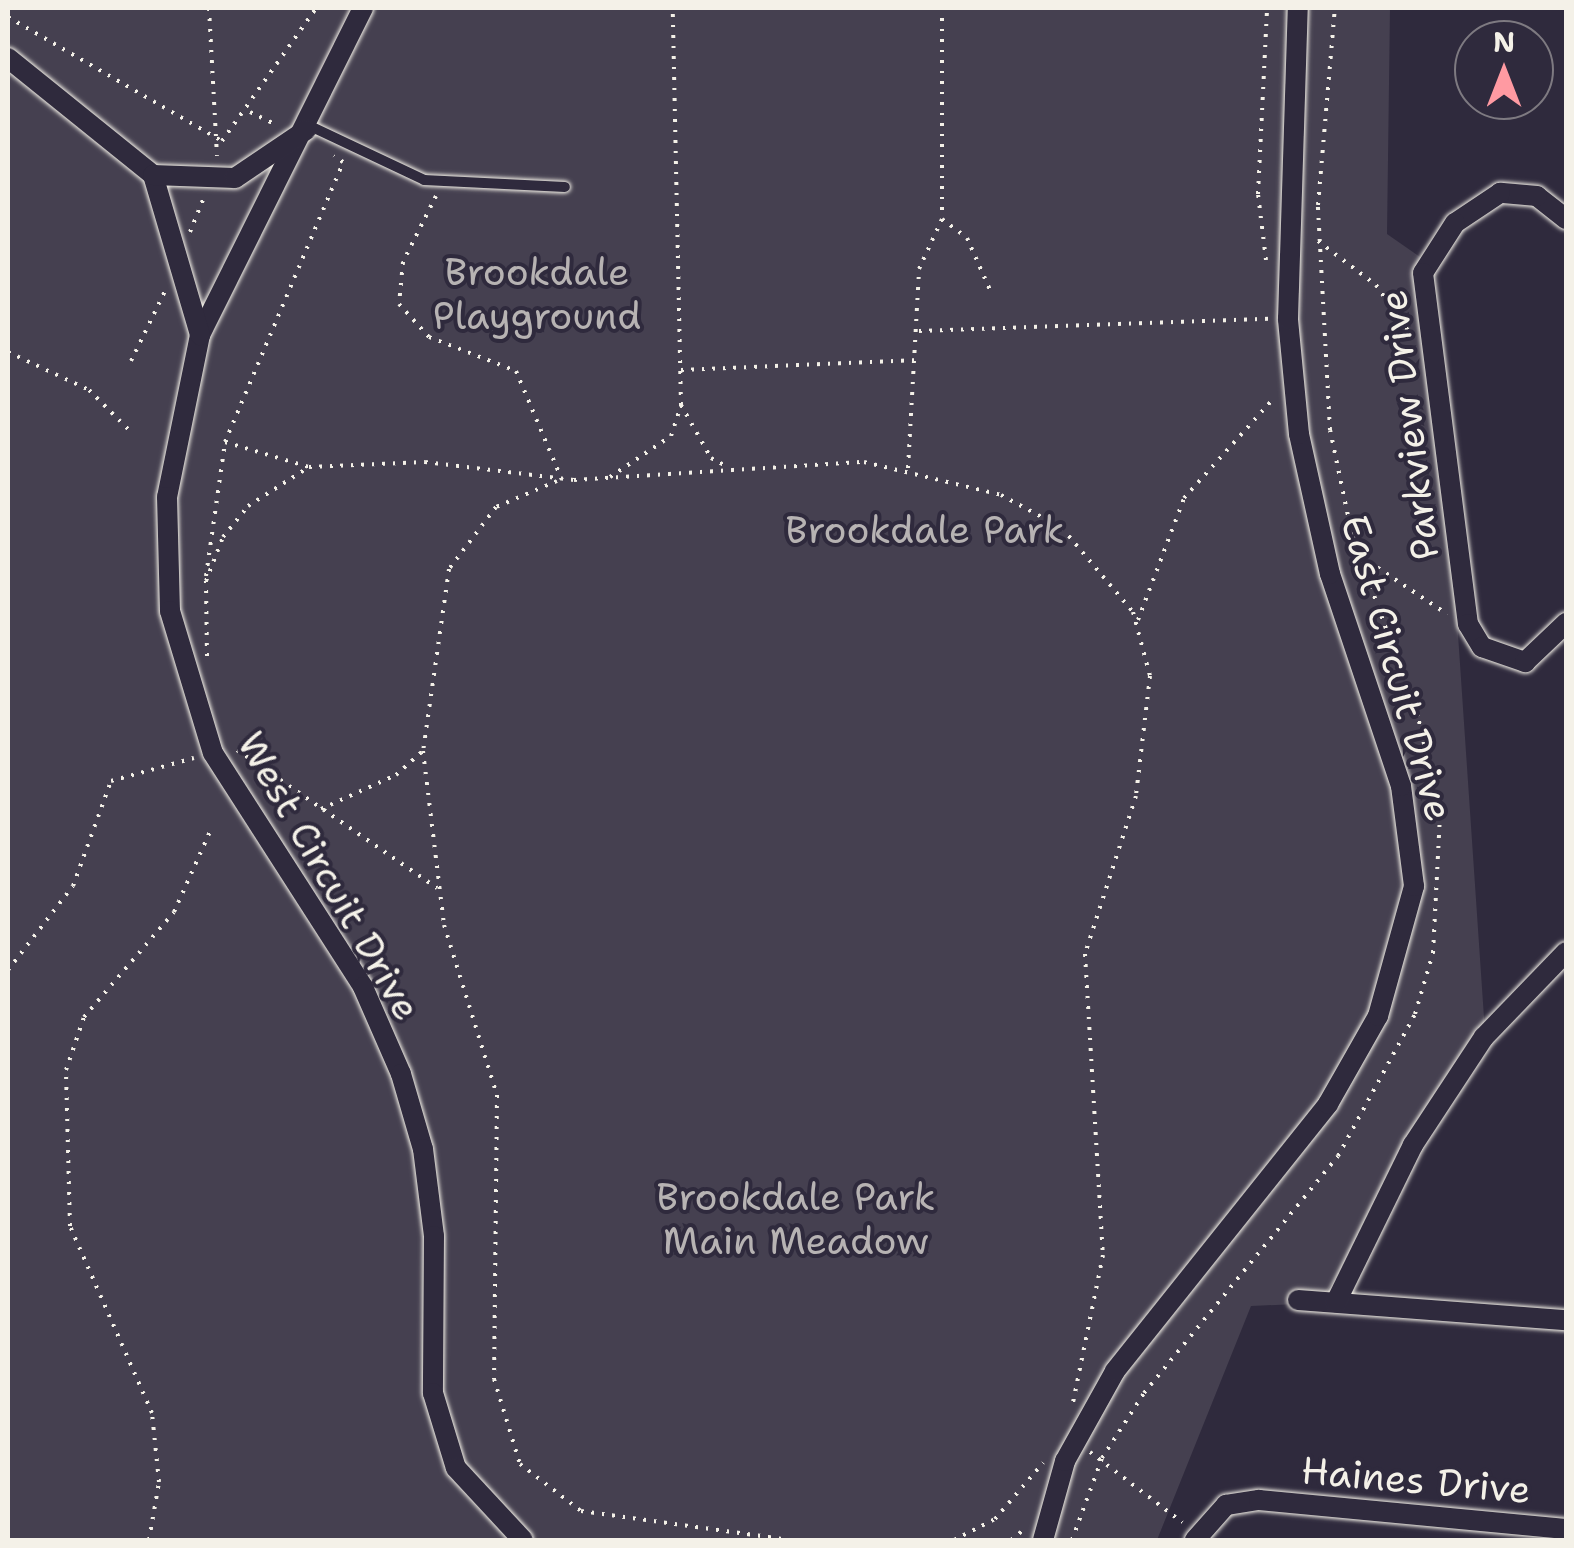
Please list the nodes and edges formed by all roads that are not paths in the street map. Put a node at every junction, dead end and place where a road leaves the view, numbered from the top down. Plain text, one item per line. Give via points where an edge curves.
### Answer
1 (363, 8) edge
2 (1298, 8) edge
3 (8, 58) edge
4 (310, 126) junction
5 (153, 175) junction
6 (564, 187) dead end
7 (1566, 220) edge
8 (200, 335) junction
9 (1566, 624) edge
10 (1566, 952) edge
11 (1298, 1300) dead end
12 (1336, 1302) junction
13 (1566, 1320) edge
14 (1566, 1529) edge
15 (1197, 1538) edge
16 (523, 1540) edge
17 (1043, 1540) edge

1 - 4 street, West Circuit Drive
2 - 17 street, East Circuit Drive via 1288,319 1294,384 1330,574 1412,836 1403,944 1378,1016 1328,1104 1115,1371 1065,1462
3 - 5 street
4 - 5 street via 235,178
4 - 6 lane via 396,172 500,188
4 - 8 street, West Circuit Drive
5 - 8 street
7 - 9 street, Parkview Drive via 1537,196 1500,193 1454,223 1423,272 1468,624 1482,647 1524,662
8 - 16 street, West Circuit Drive via 167,497 168,590 222,749 363,987 400,1074 423,1149 434,1236 433,1393 456,1468
10 - 12 street via 1484,1037 1413,1145
11 - 12 street
12 - 13 street
14 - 15 street, Haines Drive via 1259,1500 1226,1506

